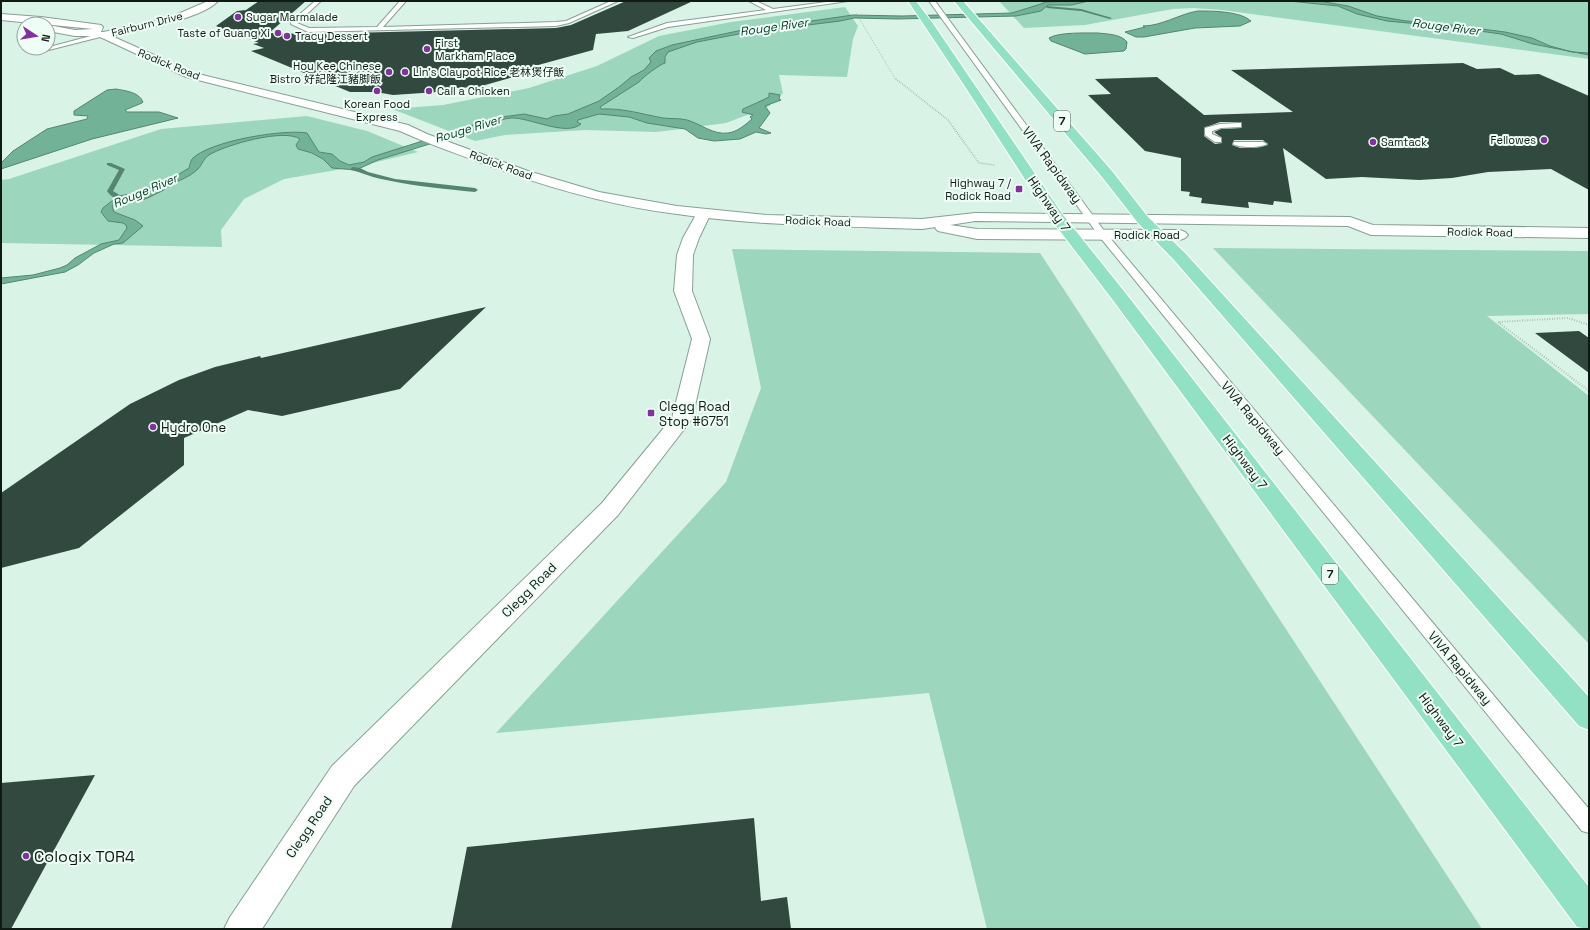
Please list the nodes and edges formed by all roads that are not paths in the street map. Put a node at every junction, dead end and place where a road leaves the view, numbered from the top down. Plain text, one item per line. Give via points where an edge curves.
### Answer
1 (214, 1) edge
2 (318, 1) edge
3 (403, 1) edge
4 (615, 1) edge
5 (752, 1) edge
6 (844, 1) edge
7 (912, 1) edge
8 (932, 1) edge
9 (958, 1) edge
10 (833, 2) edge
11 (772, 11) junction
12 (1, 17) edge
13 (1, 23) edge
14 (16, 24) edge
15 (56, 29) edge
16 (378, 29) junction
17 (99, 34) junction
18 (632, 37) dead end
19 (56, 46) edge
20 (1238, 125) dead end
21 (1218, 140) dead end
22 (1237, 144) dead end
23 (1264, 144) dead end
24 (704, 213) junction
25 (1090, 218) junction
26 (922, 224) junction
27 (1064, 226) junction
28 (1151, 228) junction
29 (1371, 230) junction
30 (1589, 233) edge
31 (1102, 234) junction
32 (1195, 235) dead end
33 (1349, 237) dead end
34 (1589, 717) edge
35 (1589, 824) edge
36 (1589, 915) edge
37 (242, 929) edge

1 - 17 main road, Fairburn Drive via 202,9 178,17
2 - 16 lane via 293,23 308,30
3 - 16 lane
4 - 16 lane via 567,22 556,24
5 - 11 lane
6 - 10 lane
7 - 27 main road, Highway 7 / 7
8 - 25 lane, VIVA Rapidway
9 - 28 main road, 7
10 - 11 lane
11 - 18 lane via 667,25
12 - 17 main road, Rodick Road via 98,27
13 - 14 main road
15 - 17 main road, Rodick Road
17 - 19 lane
17 - 24 main road, Rodick Road via 190,75 404,128 510,169 597,196 640,205
20 - 21 lane via 1208,130 1209,135
22 - 23 lane
24 - 26 main road, Rodick Road via 773,220
24 - 37 main road, Clegg Road via 685,254 683,292 700,339 682,419 610,509 343,776
25 - 27 main road, Rodick Road
25 - 28 main road, Rodick Road
25 - 31 lane, VIVA Rapidway
26 - 27 main road, Rodick Road via 975,217
26 - 27 main road, Rodick Road via 977,234
27 - 31 main road, Rodick Road
27 - 36 main road, Highway 7 / 7
28 - 29 main road, Rodick Road via 1350,222
28 - 31 main road, Rodick Road
28 - 32 main road, Rodick Road
28 - 34 main road, 7
29 - 30 main road, Rodick Road
29 - 33 main road, Rodick Road via 1364,237
31 - 35 lane, VIVA Rapidway

